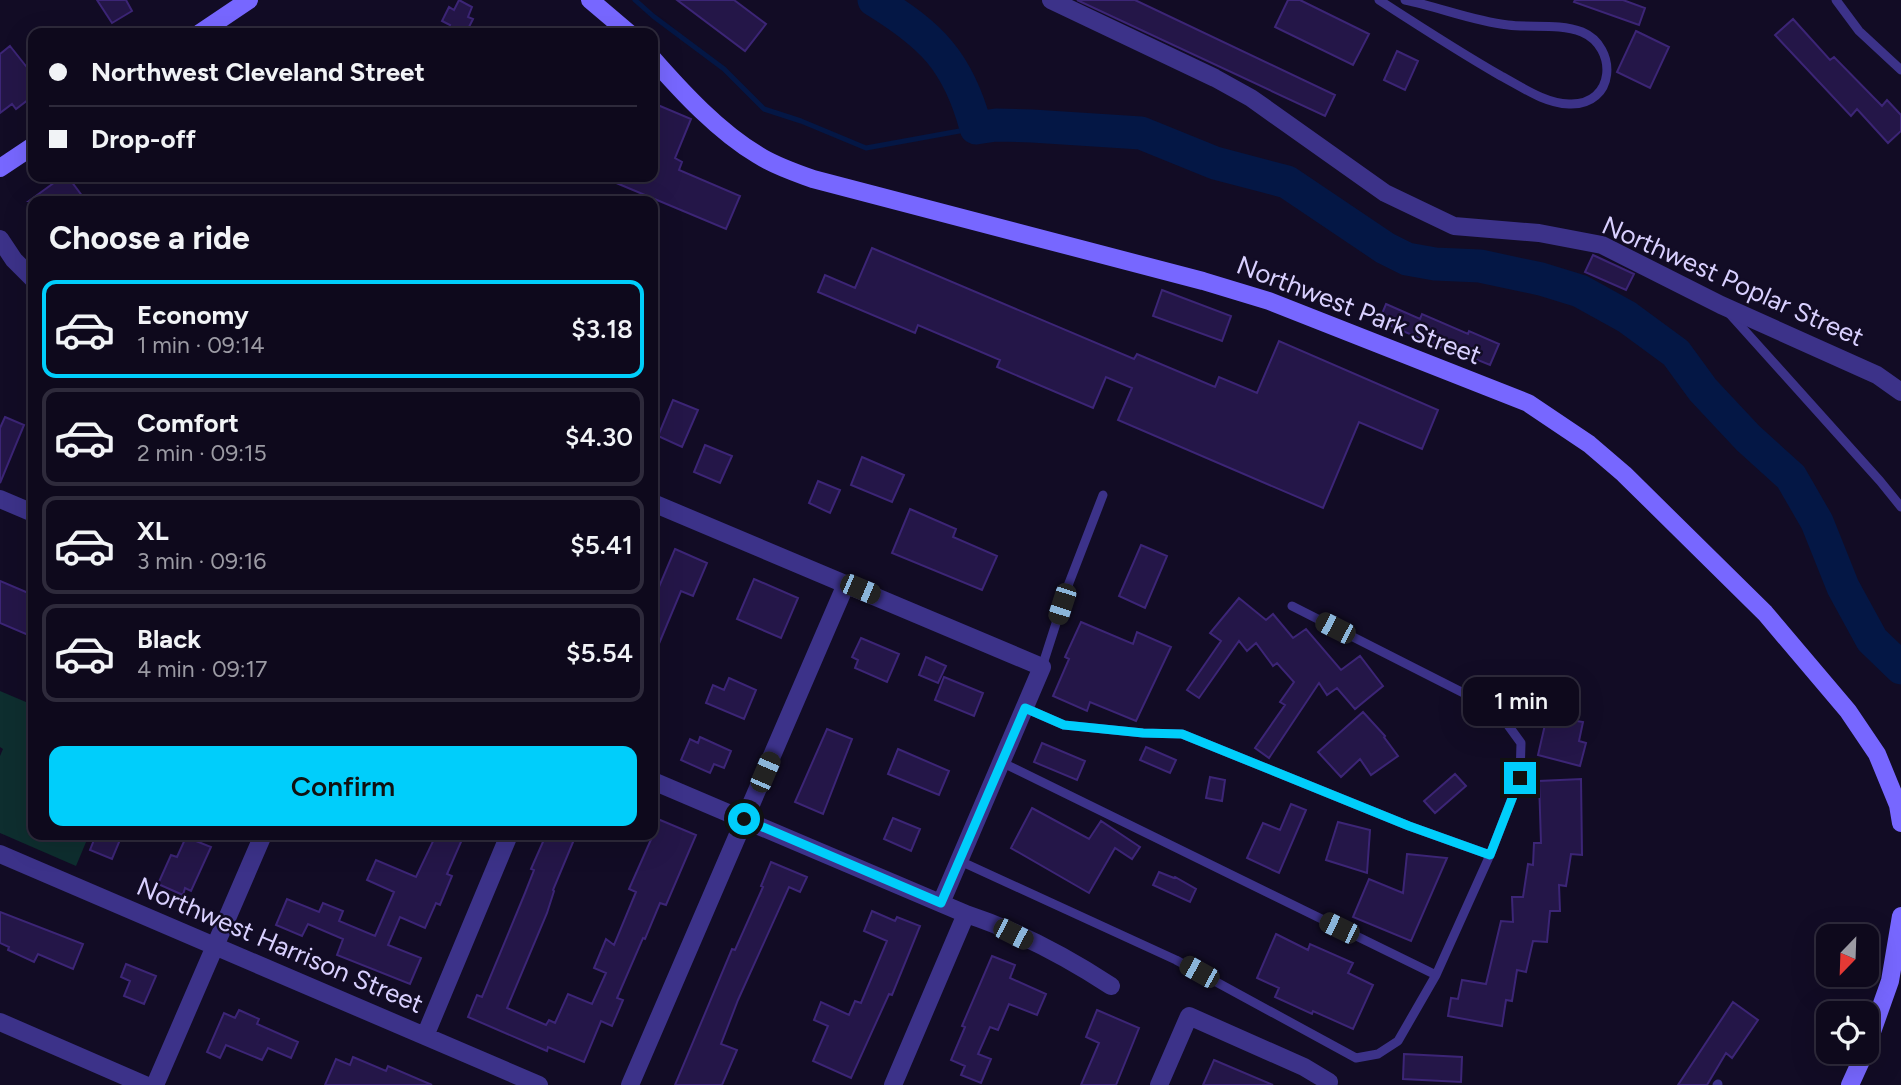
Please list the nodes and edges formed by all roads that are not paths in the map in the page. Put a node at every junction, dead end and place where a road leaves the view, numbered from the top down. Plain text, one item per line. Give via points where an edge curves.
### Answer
1 (249, 0) edge
2 (590, 0) edge
3 (1051, 0) edge
4 (1379, 0) edge
5 (1405, 0) edge
6 (1836, 0) edge
7 (207, 28) edge
8 (623, 28) edge
9 (658, 64) edge
10 (1901, 70) edge
11 (28, 149) edge
12 (0, 168) edge
13 (0, 239) edge
14 (28, 274) edge
15 (1721, 305) junction
16 (1901, 392) edge
17 (1104, 495) dead end
18 (0, 499) edge
19 (658, 505) edge
20 (1901, 507) edge
21 (28, 511) edge
22 (846, 584) junction
23 (1292, 606) dead end
24 (1042, 667) junction
25 (1025, 708) junction
26 (1001, 762) junction
27 (658, 783) edge
28 (744, 819) junction
29 (1901, 823) edge
30 (261, 840) edge
31 (507, 840) edge
32 (0, 854) edge
33 (1490, 855) junction
34 (960, 860) junction
35 (941, 903) junction
36 (966, 914) junction
37 (1901, 916) edge
38 (215, 947) junction
39 (1436, 975) junction
40 (1111, 986) dead end
41 (1879, 1012) edge
42 (0, 1022) edge
43 (425, 1035) junction
44 (1860, 1064) edge
45 (508, 1079) edge
46 (1329, 1082) dead end
47 (145, 1085) edge
48 (155, 1085) edge
49 (539, 1085) edge
50 (629, 1085) edge
51 (893, 1085) edge
52 (1158, 1085) edge
53 (1850, 1085) edge

1 - 7 street
2 - 8 street
3 - 15 street, Northwest Poplar Street via 1251,98 1385,193 1454,226 1539,233 1602,245
4 - 5 lane via 1466,57 1539,97 1567,104 1599,95 1607,63 1598,45 1584,33 1507,25
6 - 10 lane via 1859,31
9 - 29 street, Northwest Park Street via 738,142 782,168 1269,301 1528,403 1590,444 1624,474 1765,613 1848,711 1877,754
11 - 12 street
13 - 14 street
15 - 16 street, Northwest Poplar Street via 1857,365
15 - 20 lane
17 - 24 lane
18 - 21 street
19 - 22 street
22 - 24 street
22 - 28 street
23 - 33 lane via 1497,710 1521,743 1520,778
24 - 25 street
25 - 26 street
25 - 33 lane via 1064,725 1182,734
26 - 34 street
26 - 39 lane
27 - 28 street
28 - 35 street
28 - 50 street
30 - 38 street
31 - 43 street
32 - 38 street, Northwest Harrison Street
33 - 39 lane
34 - 35 street
34 - 39 lane via 1176,960 1356,1058 1378,1054 1398,1041
35 - 36 street
36 - 40 street
36 - 51 street
37 - 41 street via 1890,981
38 - 43 street, Northwest Harrison Street
38 - 48 street
42 - 47 street
43 - 45 street, Northwest Harrison Street
44 - 53 street
45 - 49 street, Northwest Harrison Street
46 - 52 street via 1189,1016

